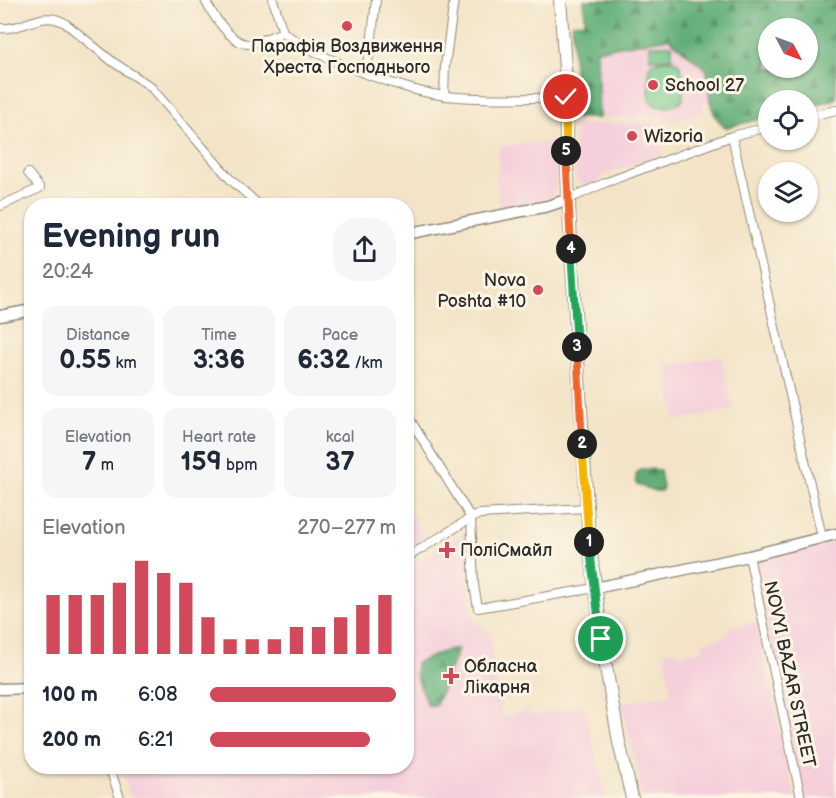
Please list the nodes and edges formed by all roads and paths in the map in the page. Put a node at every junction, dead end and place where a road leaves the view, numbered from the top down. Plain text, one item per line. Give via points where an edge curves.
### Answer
1 (205, 0) edge
2 (273, 0) edge
3 (376, 0) edge
4 (454, 0) edge
5 (560, 0) edge
6 (0, 28) edge
7 (284, 32) junction
8 (363, 73) junction
9 (444, 96) junction
10 (566, 97) junction
11 (836, 110) edge
12 (818, 114) edge
13 (758, 130) edge
14 (732, 136) junction
15 (28, 173) dead end
16 (251, 198) edge
17 (569, 199) junction
18 (0, 207) edge
19 (414, 232) edge
20 (24, 312) edge
21 (0, 316) edge
22 (414, 426) edge
23 (587, 508) junction
24 (471, 518) junction
25 (836, 534) edge
26 (822, 537) junction
27 (414, 553) edge
28 (749, 556) junction
29 (595, 588) junction
30 (24, 688) edge
31 (0, 689) edge
32 (112, 774) edge
33 (120, 798) edge
34 (632, 798) edge
35 (801, 798) edge

1 - 7 street via 216,20 238,41 249,44
2 - 7 street
3 - 8 street via 370,54
4 - 9 street
5 - 10 main road
6 - 16 street via 50,18 65,23 150,86
7 - 8 street
8 - 9 street via 422,93
9 - 10 street
10 - 17 main road
11 - 12 street
13 - 14 street
14 - 17 street
14 - 26 street
15 - 18 street via 40,188
17 - 19 street
17 - 23 main road
20 - 21 street
22 - 24 street
23 - 24 street via 480,514
23 - 29 main road
24 - 27 street
24 - 29 street via 478,608
25 - 26 street
26 - 28 street
28 - 29 street
28 - 35 street, NOVYI BAZAR STREET
29 - 34 main road
30 - 31 street
32 - 33 street

